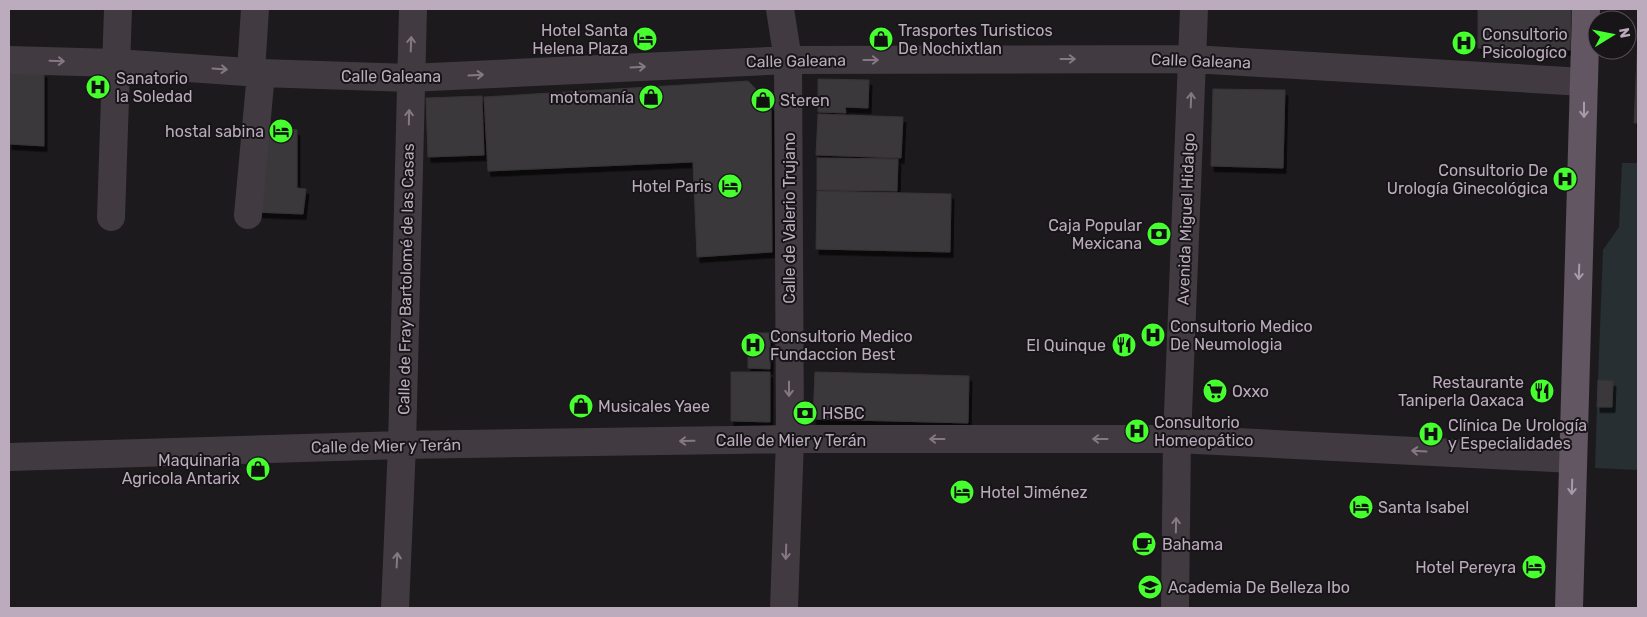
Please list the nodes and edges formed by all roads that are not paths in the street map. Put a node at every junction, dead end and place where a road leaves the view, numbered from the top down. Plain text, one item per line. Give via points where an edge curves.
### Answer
1 (118, 9) edge
2 (255, 9) edge
3 (413, 9) edge
4 (780, 9) edge
5 (1194, 9) edge
6 (1586, 9) edge
7 (1192, 59) junction
8 (9, 60) edge
9 (788, 60) junction
10 (116, 63) junction
11 (256, 72) junction
12 (410, 78) junction
13 (1584, 82) junction
14 (248, 215) dead end
15 (111, 217) dead end
16 (790, 439) junction
17 (1177, 439) junction
18 (402, 446) junction
19 (9, 457) edge
20 (1573, 459) junction
21 (395, 608) edge
22 (784, 608) edge
23 (1175, 608) edge
24 (1569, 608) edge

1 - 10 street
2 - 11 street
12 -> 3 street, Calle de Fray Bartolomé de las Casas
4 - 9 street, Calle de Valerio Trujano
5 - 7 street, Avenida Miguel Hidalgo
6 - 13 main road
9 -> 7 street, Calle Galeana
7 - 13 street, Calle Galeana
17 -> 7 street, Avenida Miguel Hidalgo
8 -> 10 street, Calle Galeana
12 -> 9 street, Calle Galeana
9 -> 16 street, Calle de Valerio Trujano
10 -> 11 street, Calle Galeana
10 - 15 street
11 - 12 street, Calle Galeana
11 - 14 street
18 -> 12 street, Calle de Fray Bartolomé de las Casas
13 -> 20 main road
17 -> 16 street, Calle de Mier y Terán
16 -> 18 street, Calle de Mier y Terán
16 -> 22 street, Calle de Valerio Trujano
20 -> 17 street, Calle de Mier y Terán
23 -> 17 street, Avenida Miguel Hidalgo
18 - 19 street, Calle de Mier y Terán
21 -> 18 street, Calle de Fray Bartolomé de las Casas
20 -> 24 main road

